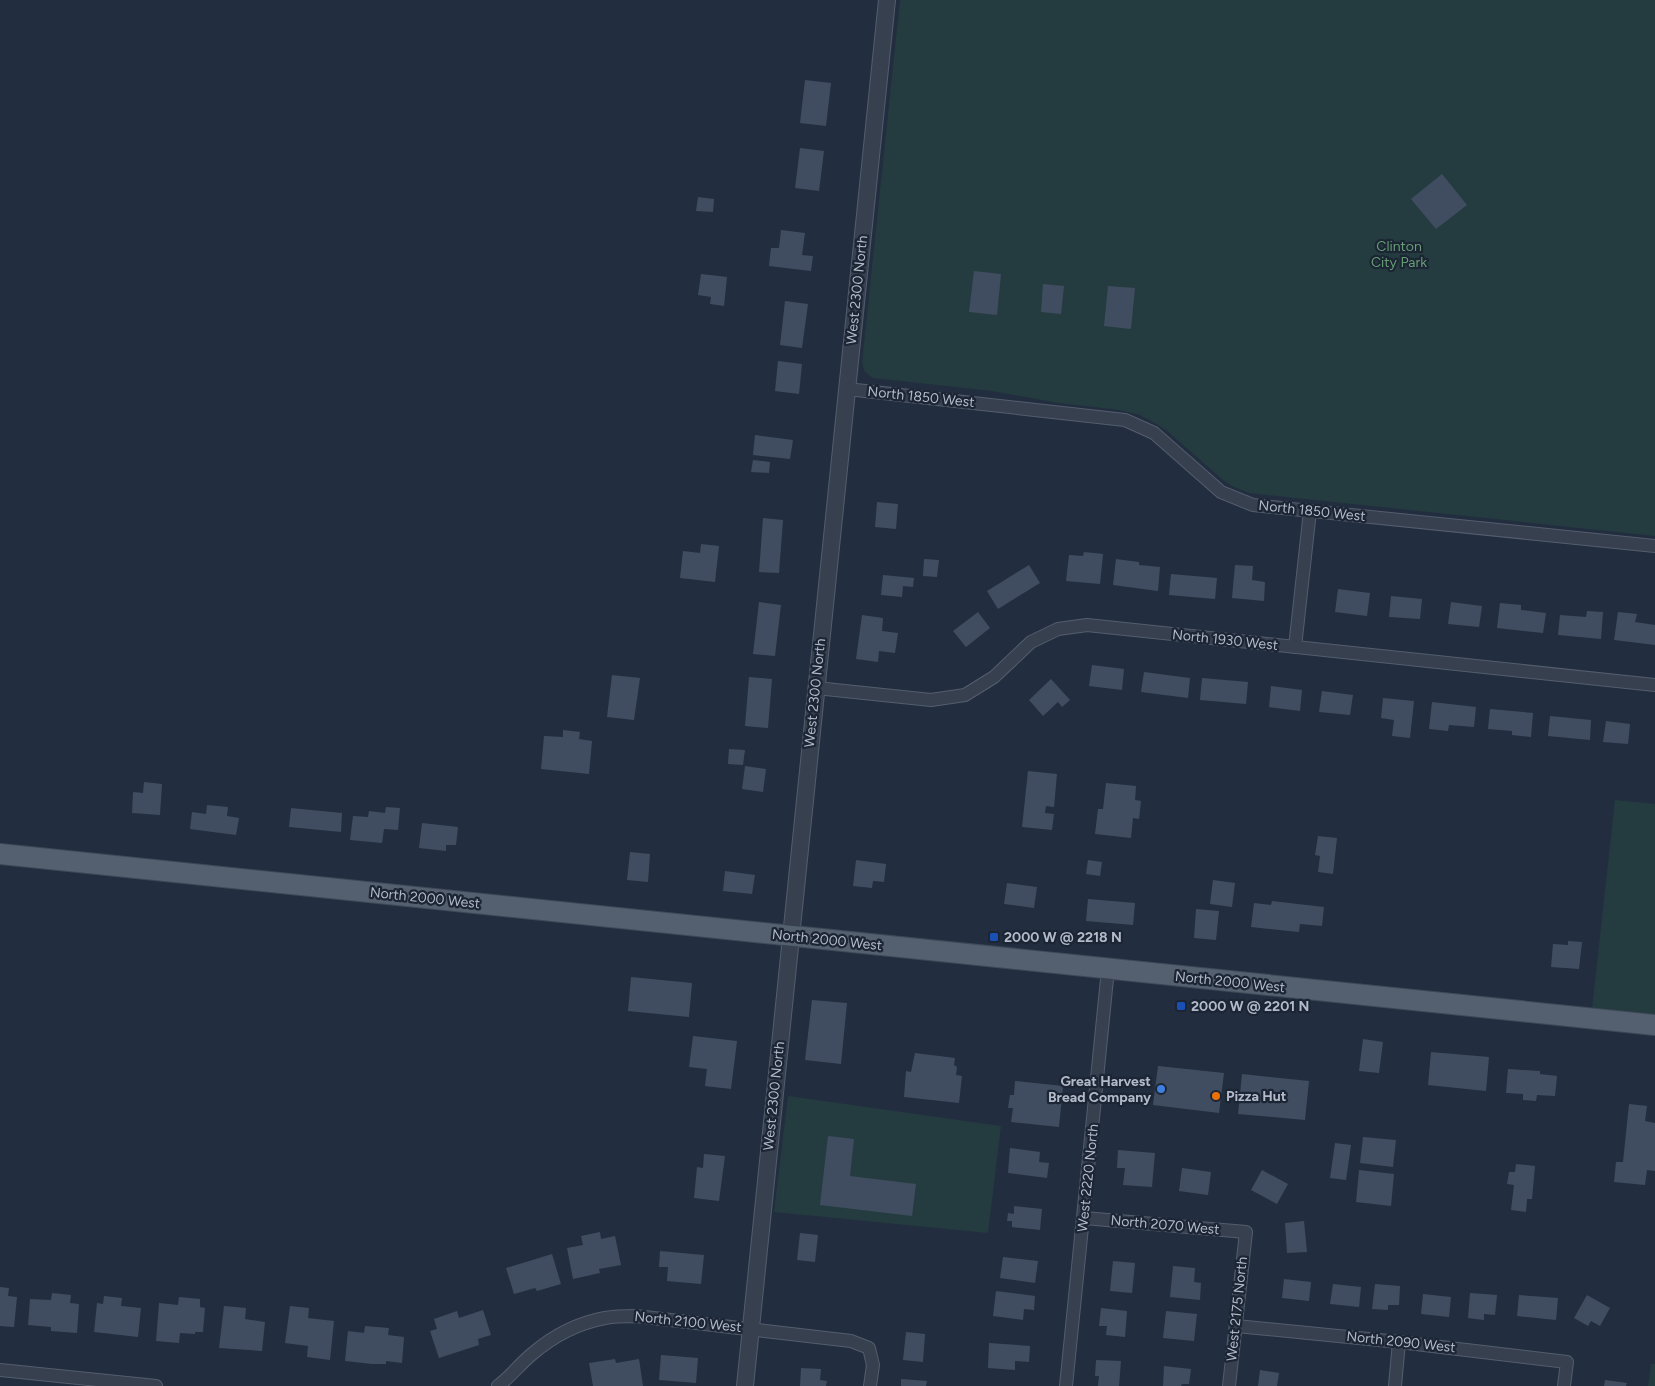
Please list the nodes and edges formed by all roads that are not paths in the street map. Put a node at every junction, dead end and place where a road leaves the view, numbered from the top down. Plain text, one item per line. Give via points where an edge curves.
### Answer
1 (887, 0) edge
2 (847, 389) junction
3 (1310, 511) junction
4 (1655, 546) edge
5 (1295, 647) junction
6 (1655, 685) edge
7 (816, 688) junction
8 (0, 854) edge
9 (790, 936) junction
10 (1108, 969) junction
11 (1655, 1025) edge
12 (1084, 1218) junction
13 (1246, 1232) joint
14 (1236, 1326) junction
15 (751, 1329) junction
16 (1399, 1342) junction
17 (0, 1370) edge
18 (71, 1381) edge
19 (156, 1386) edge
20 (498, 1386) edge
21 (744, 1386) edge
22 (870, 1386) edge
23 (1066, 1386) edge
24 (1229, 1386) edge
25 (1395, 1386) edge
26 (1564, 1386) edge

1 - 2 street, West 2300 North
2 - 3 street, North 1850 West via 1125,420 1154,433 1221,492 1253,505
2 - 7 street, West 2300 North
3 - 4 street, North 1850 West
3 - 5 street
5 - 6 street, North 1930 West
5 - 7 street, North 1930 West via 1087,625 1058,629 1031,642 994,678 964,694 931,700
7 - 9 street, West 2300 North
8 - 9 main road, North 2000 West
9 - 10 main road, North 2000 West
9 - 15 street, West 2300 North
10 - 11 main road, North 2000 West
10 - 12 street, West 2220 North
12 - 13 street, North 2070 West
12 - 23 street, West 2220 North
13 - 14 street, West 2175 North
14 - 16 street, North 2090 West
14 - 24 street, West 2175 North
15 - 20 street, North 2100 West via 636,1316 606,1317 555,1337
15 - 21 street, West 2300 North
15 - 22 street, North 2100 West via 851,1341 869,1348 873,1365
16 - 25 street
16 - 26 street, North 2090 West via 1567,1362
17 - 18 street
18 - 19 street

